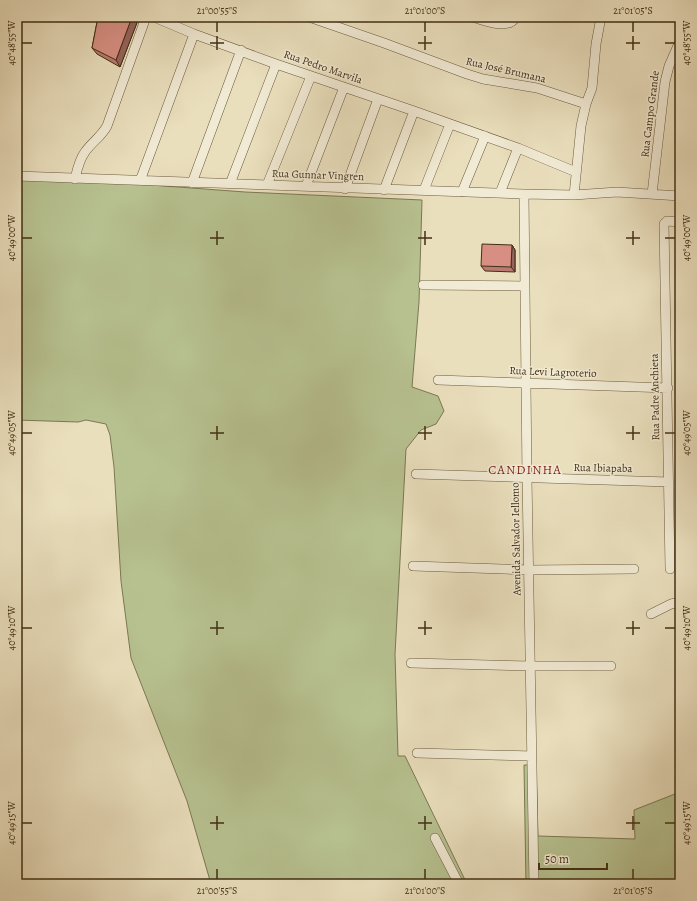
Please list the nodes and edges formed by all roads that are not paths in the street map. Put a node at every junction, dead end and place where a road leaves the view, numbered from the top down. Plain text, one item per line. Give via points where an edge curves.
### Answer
1 (146, 17) edge
2 (154, 17) edge
3 (309, 17) edge
4 (472, 17) edge
5 (516, 17) edge
6 (601, 17) edge
7 (174, 21) edge
8 (194, 34) junction
9 (680, 41) edge
10 (241, 50) junction
11 (276, 64) junction
12 (311, 76) junction
13 (344, 87) junction
14 (378, 99) junction
15 (586, 104) junction
16 (414, 111) junction
17 (450, 124) junction
18 (485, 136) junction
19 (518, 148) junction
20 (576, 172) junction
21 (17, 176) edge
22 (75, 179) junction
23 (140, 181) junction
24 (192, 183) junction
25 (230, 184) junction
26 (267, 185) junction
27 (306, 186) junction
28 (345, 189) junction
29 (384, 190) junction
30 (424, 190) junction
31 (462, 192) junction
32 (500, 194) junction
33 (524, 194) junction
34 (652, 194) junction
35 (574, 195) junction
36 (680, 196) edge
37 (680, 222) edge
38 (423, 285) dead end
39 (525, 286) junction
40 (438, 380) dead end
41 (526, 384) junction
42 (668, 388) junction
43 (416, 474) dead end
44 (527, 478) junction
45 (669, 482) junction
46 (413, 566) dead end
47 (634, 569) dead end
48 (670, 569) dead end
49 (529, 570) junction
50 (680, 602) edge
51 (651, 614) dead end
52 (411, 663) dead end
53 (530, 666) junction
54 (611, 666) dead end
55 (417, 753) dead end
56 (532, 756) junction
57 (435, 838) dead end
58 (459, 884) edge
59 (534, 884) edge

1 - 22 street via 107,126 85,151
2 - 7 street, Rua Pedro Marvila
3 - 15 street, Rua José Brumana via 384,42 466,74 537,88
4 - 5 street via 498,24 512,22
6 - 15 street via 592,88
7 - 8 street, Rua Pedro Marvila
8 - 10 street, Rua Pedro Marvila
8 - 23 street
9 - 34 street, Rua Campo Grande via 666,73
10 - 11 street, Rua Pedro Marvila
10 - 24 street
11 - 12 street, Rua Pedro Marvila
11 - 25 street
12 - 13 street, Rua Pedro Marvila
12 - 26 street
13 - 14 street, Rua Pedro Marvila
13 - 27 street
14 - 16 street, Rua Pedro Marvila
14 - 28 street
15 - 20 street
16 - 17 street, Rua Pedro Marvila
16 - 29 street
17 - 18 street, Rua Pedro Marvila
17 - 30 street
18 - 19 street, Rua Pedro Marvila
18 - 31 street
19 - 20 street, Rua Pedro Marvila
19 - 32 street
20 - 35 street
21 - 22 street, Rua Gunnar Vingren
22 - 23 street, Rua Gunnar Vingren
23 - 24 street, Rua Gunnar Vingren
24 - 25 street, Rua Gunnar Vingren
25 - 26 street, Rua Gunnar Vingren
26 - 27 street, Rua Gunnar Vingren
27 - 28 street, Rua Gunnar Vingren
28 - 29 street, Rua Gunnar Vingren
29 - 30 street, Rua Gunnar Vingren
30 - 31 street, Rua Gunnar Vingren
31 - 32 street, Rua Gunnar Vingren
32 - 33 street, Rua Gunnar Vingren
33 - 35 street, Rua Gunnar Vingren
33 - 39 street, Avenida Salvador Iellomo
34 - 35 street, Rua Gunnar Vingren via 617,192
34 - 36 street, Rua Gunnar Vingren
37 - 42 street, Rua Padre Anchieta via 667,221 664,224
38 - 39 street
39 - 41 street, Avenida Salvador Iellomo
40 - 41 street, Rua Levi Lagroterio
41 - 42 street, Rua Levi Lagroterio
41 - 44 street, Avenida Salvador Iellomo
42 - 45 street, Rua Padre Anchieta
43 - 44 street, Rua Ibiapaba
44 - 45 street, Rua Ibiapaba
44 - 49 street, Avenida Salvador Iellomo
45 - 48 street, Rua Padre Anchieta
46 - 49 street
47 - 49 street
49 - 53 street, Avenida Salvador Iellomo
50 - 51 street
52 - 53 street
53 - 54 street
53 - 56 street, Avenida Salvador Iellomo
55 - 56 street
56 - 59 street, Avenida Salvador Iellomo
57 - 58 street

